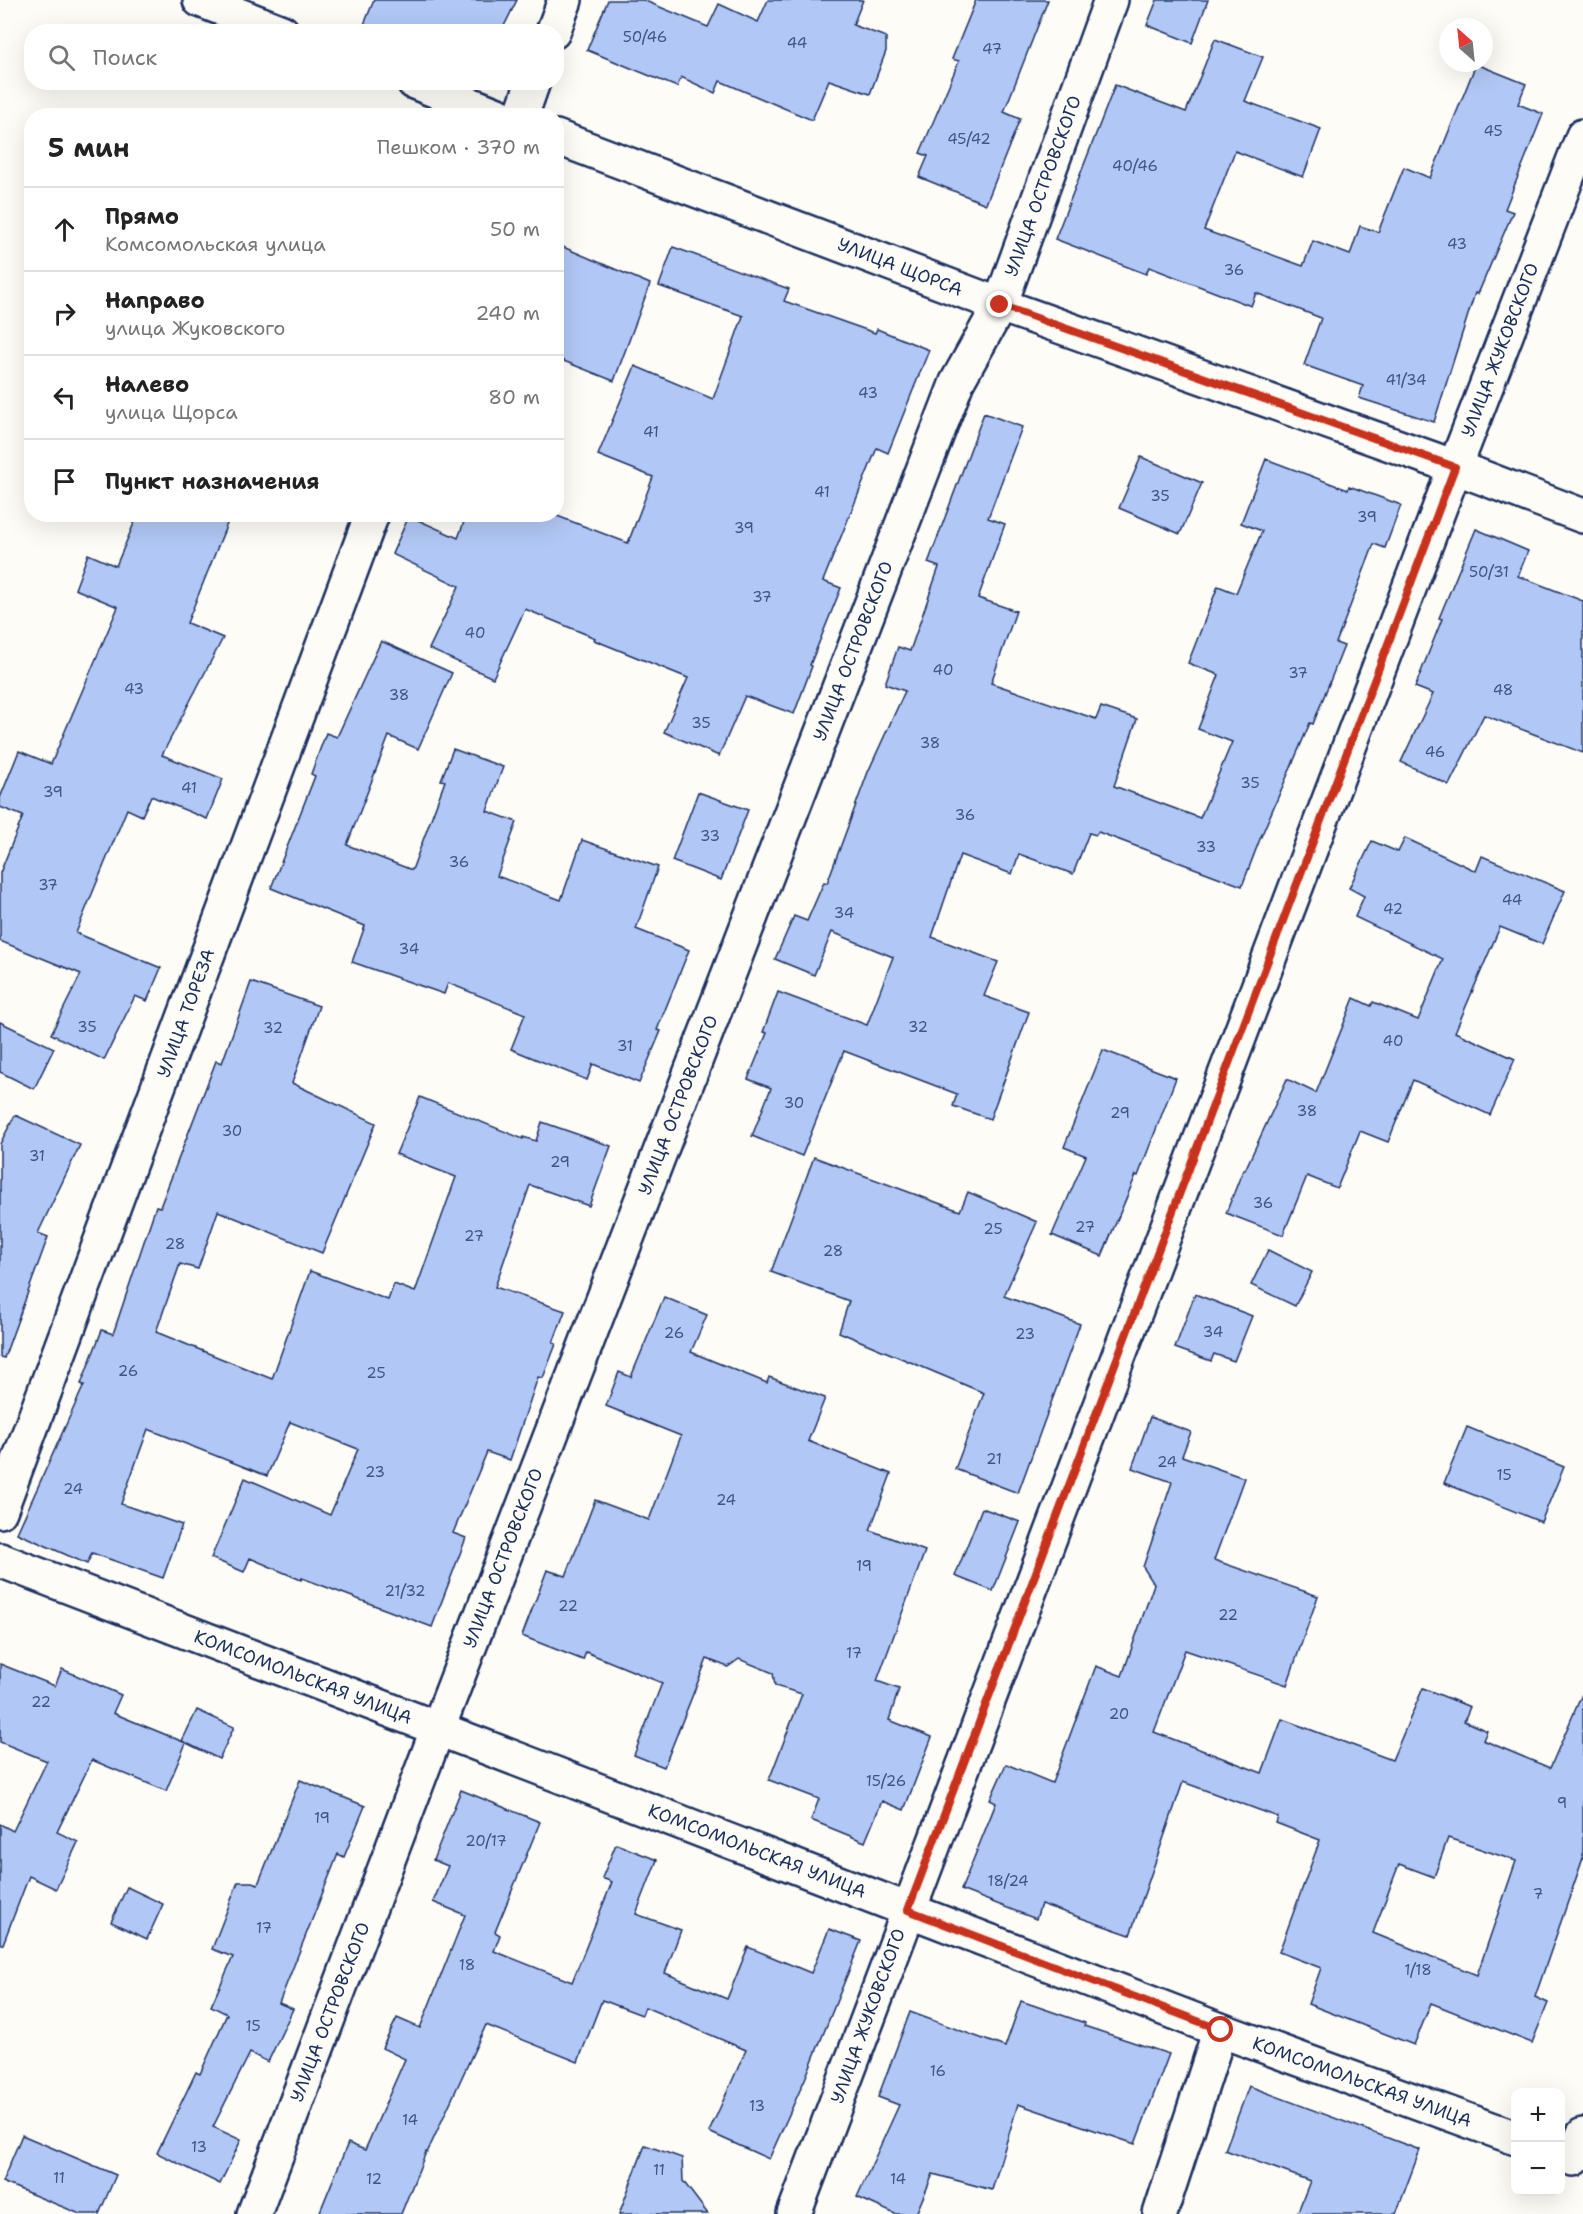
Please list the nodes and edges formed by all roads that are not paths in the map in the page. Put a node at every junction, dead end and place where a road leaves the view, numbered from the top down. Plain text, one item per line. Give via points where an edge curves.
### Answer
1 (200, 0) edge
2 (565, 0) edge
3 (1111, 0) edge
4 (262, 24) edge
5 (556, 24) edge
6 (434, 90) edge
7 (530, 90) edge
8 (480, 108) edge
9 (524, 108) edge
10 (1583, 136) edge
11 (564, 140) edge
12 (1000, 305) junction
13 (1455, 467) junction
14 (1583, 516) edge
15 (369, 522) edge
16 (0, 1511) edge
17 (0, 1560) edge
18 (438, 1728) junction
19 (908, 1910) junction
20 (1221, 2030) junction
21 (1511, 2137) edge
22 (254, 2214) edge
23 (794, 2214) edge
24 (1160, 2214) edge

1 - 4 street
2 - 5 street
3 - 12 street, УЛИЦА ОСТРОВСКОГО
6 - 8 street
7 - 9 street
10 - 13 street, УЛИЦА ЖУКОВСКОГО
11 - 12 street, УЛИЦА ЩОРСА
12 - 13 street, УЛИЦА ЩОРСА
12 - 18 street, УЛИЦА ОСТРОВСКОГО via 957,382
13 - 14 street, УЛИЦА ЩОРСА
13 - 19 street, УЛИЦА ЖУКОВСКОГО
15 - 16 street, УЛИЦА ТОРЕЗА
17 - 18 street, КОМСОМОЛЬСКАЯ УЛИЦА
18 - 19 street, КОМСОМОЛЬСКАЯ УЛИЦА
18 - 22 street, УЛИЦА ОСТРОВСКОГО
19 - 20 street, КОМСОМОЛЬСКАЯ УЛИЦА
19 - 23 street, УЛИЦА ЖУКОВСКОГО
20 - 21 street, КОМСОМОЛЬСКАЯ УЛИЦА
20 - 24 street

